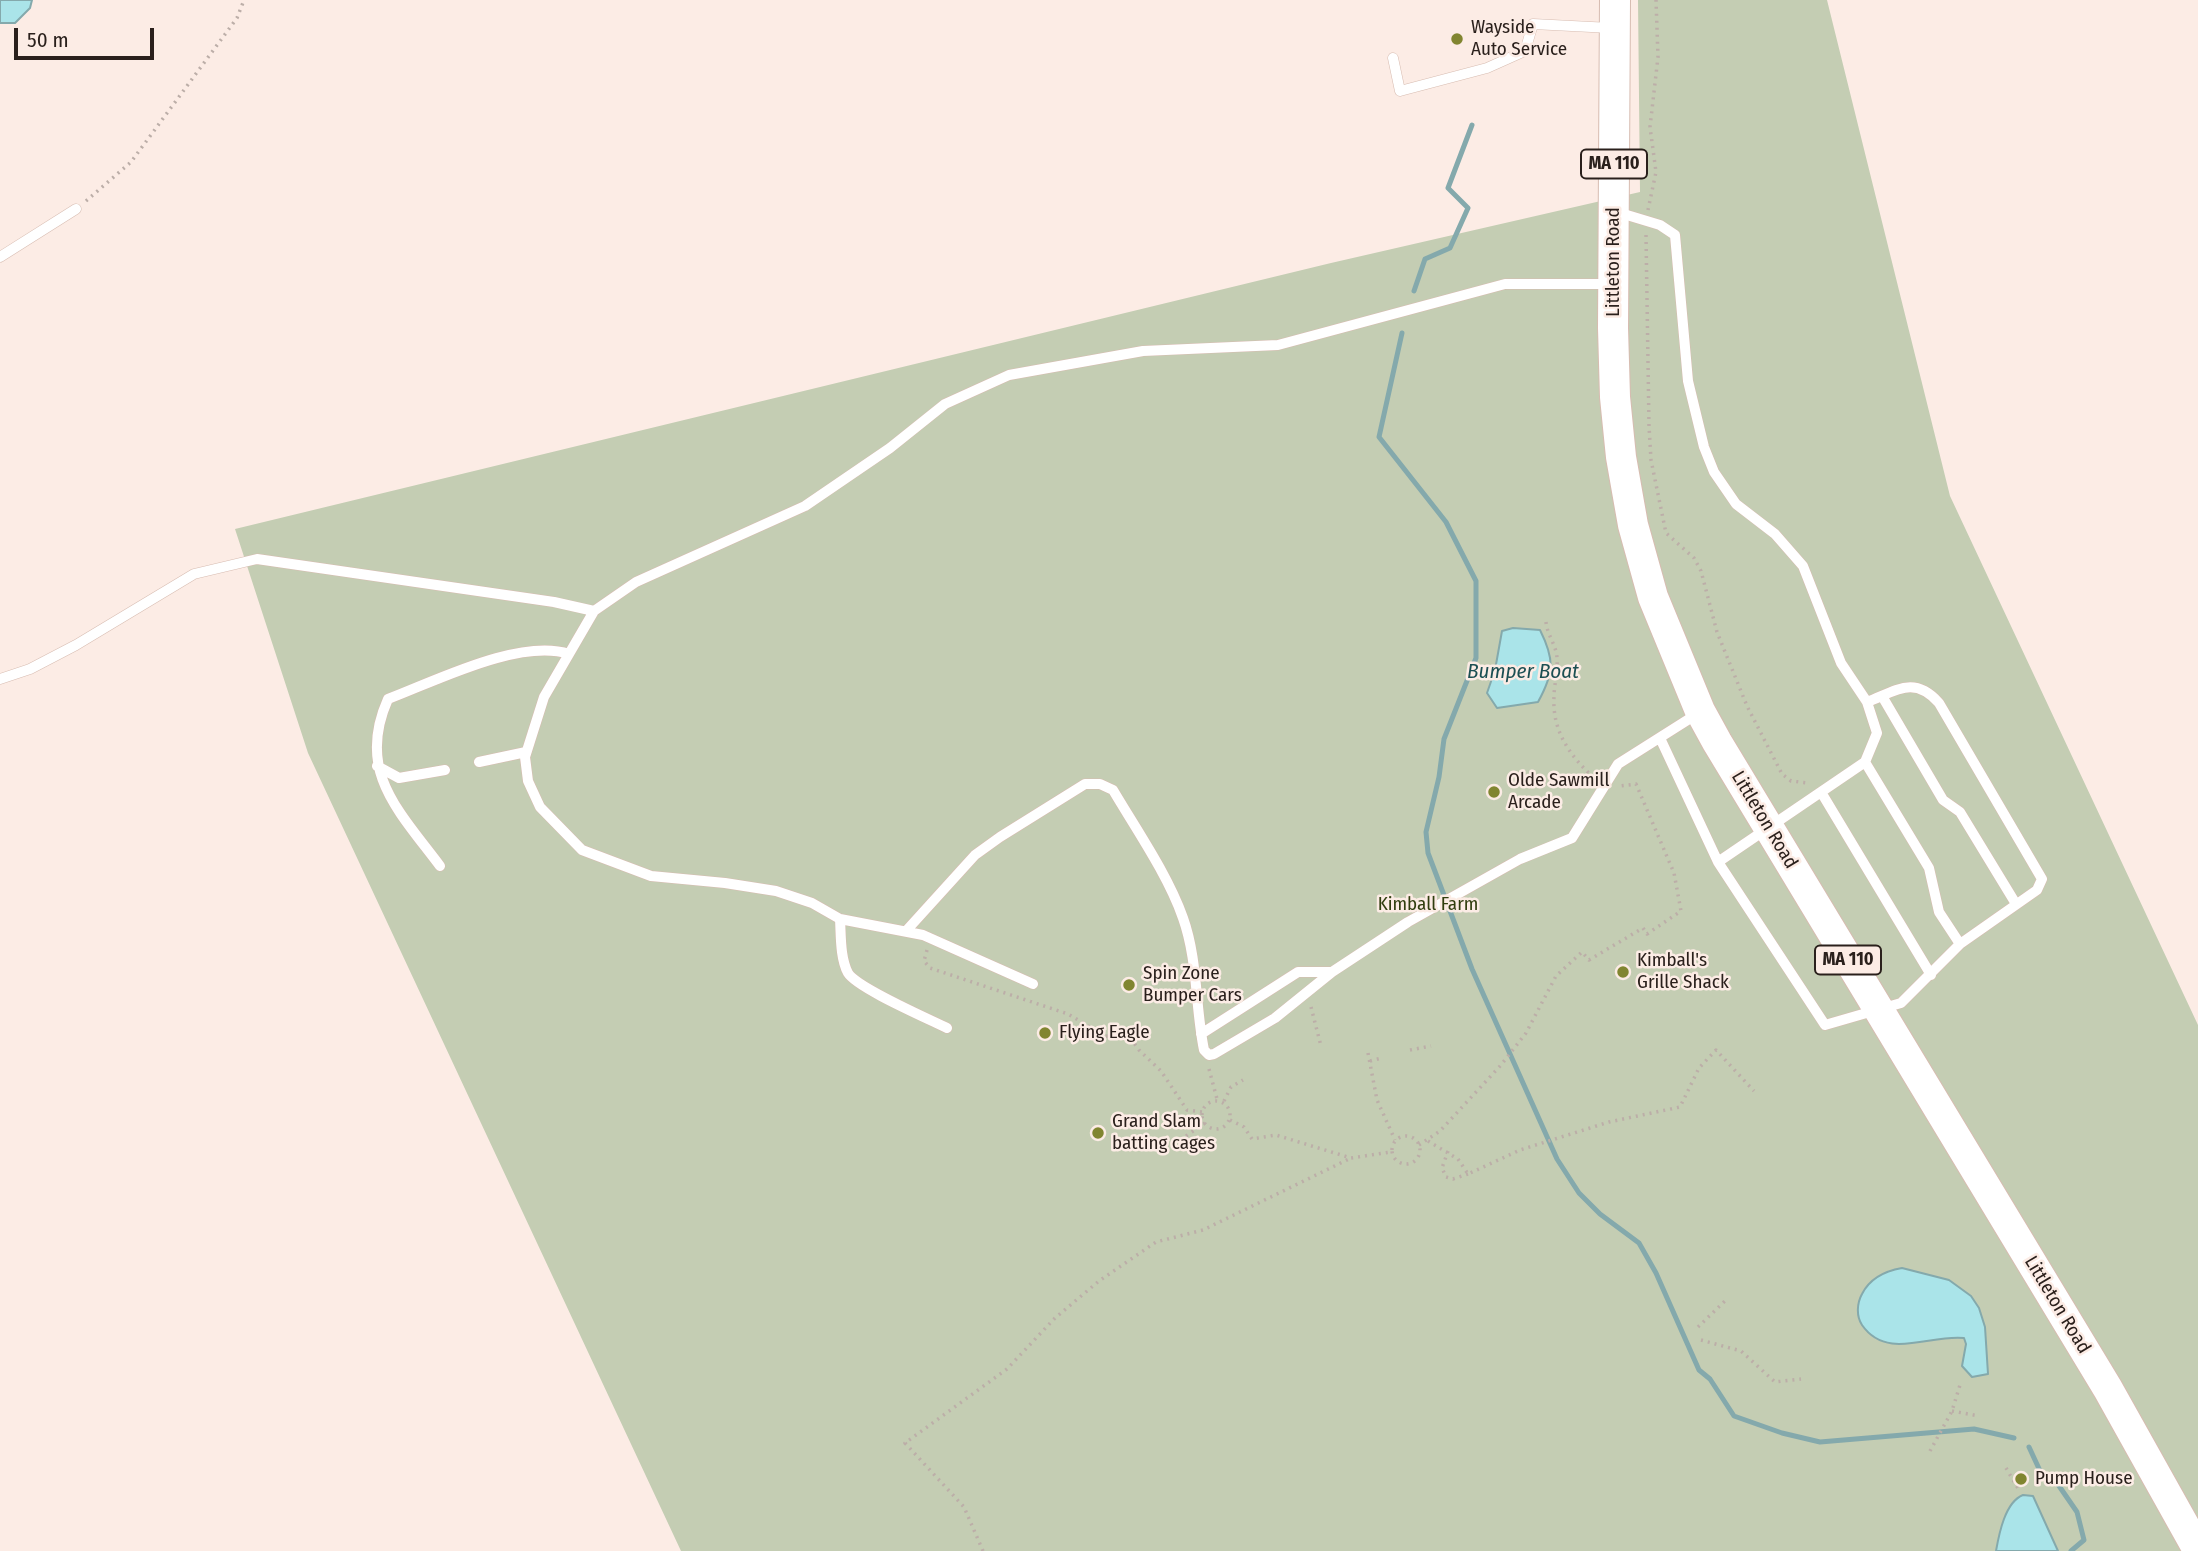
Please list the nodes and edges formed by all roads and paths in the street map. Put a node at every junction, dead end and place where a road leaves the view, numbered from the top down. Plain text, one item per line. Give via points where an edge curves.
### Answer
1 (244, 0) edge
2 (1615, 14) edge
3 (1393, 58) dead end
4 (76, 209) joint
5 (1614, 211) junction
6 (0, 257) edge
7 (1613, 284) junction
8 (594, 611) junction
9 (1546, 622) dead end
10 (569, 654) junction
11 (0, 679) edge
12 (1882, 696) junction
13 (1867, 702) junction
14 (1700, 711) junction
15 (1660, 738) junction
16 (526, 752) junction
17 (479, 762) dead end
18 (1865, 762) junction
19 (377, 766) junction
20 (445, 769) dead end
21 (1602, 786) junction
22 (1821, 792) junction
23 (1769, 828) junction
24 (1718, 862) junction
25 (440, 866) dead end
26 (2016, 904) junction
27 (840, 919) junction
28 (906, 931) junction
29 (930, 938) junction
30 (1961, 944) junction
31 (1332, 971) junction
32 (1931, 975) junction
33 (1033, 984) dead end
34 (1309, 991) junction
35 (1879, 1010) junction
36 (947, 1028) dead end
37 (1201, 1034) junction
38 (1321, 1046) dead end
39 (1431, 1046) dead end
40 (1204, 1050) junction
41 (1410, 1050) dead end
42 (1368, 1053) dead end
43 (1382, 1058) dead end
44 (1370, 1061) junction
45 (1243, 1080) dead end
46 (1754, 1091) dead end
47 (1217, 1100) junction
48 (1224, 1102) junction
49 (1202, 1112) junction
50 (1230, 1120) junction
51 (1205, 1123) junction
52 (1186, 1136) dead end
53 (1395, 1140) junction
54 (1428, 1141) junction
55 (1419, 1145) junction
56 (1448, 1151) junction
57 (1391, 1152) junction
58 (1351, 1158) junction
59 (1468, 1174) junction
60 (1728, 1298) dead end
61 (1698, 1327) dead end
62 (1701, 1340) dead end
63 (1801, 1380) dead end
64 (1960, 1384) dead end
65 (1952, 1411) junction
66 (1979, 1416) dead end
67 (1930, 1451) dead end
68 (2006, 1468) dead end
69 (2019, 1490) dead end
70 (2198, 1550) edge
71 (984, 1551) edge

1 - 4 path via 237,18 131,162
2 - 3 lane via 1534,24 1525,51 1487,68 1400,91
2 - 5 main road, Littleton Road / MA 110
4 - 6 lane
5 - 7 main road, Littleton Road / MA 110
5 - 13 lane via 1660,225 1675,235 1688,381 1714,472 1736,505 1775,534 1803,566 1842,663
7 - 8 lane via 1505,284 1278,345 1143,351 1009,375 945,404 804,506 636,582
7 - 14 main road, Littleton Road / MA 110 via 1615,397 1633,525 1653,597
8 - 10 lane
8 - 11 lane via 257,559 194,574 76,645
9 - 21 path via 1556,653 1555,717 1563,743
10 - 16 lane via 544,697
10 - 19 lane via 552,649 523,650 388,699 375,735
12 - 13 lane
12 - 26 lane via 1943,800 1959,812
12 - 26 lane via 1918,686 1939,703 2042,879 2037,890
13 - 18 lane via 1877,733
14 - 15 lane
14 - 23 main road, Littleton Road / MA 110
15 - 21 lane via 1618,764
15 - 24 lane
16 - 17 lane
16 - 27 lane via 528,781 540,807 567,837 593,856 651,876 776,891
18 - 22 lane
18 - 30 lane via 1929,868 1939,912
19 - 20 lane via 399,778
19 - 25 lane via 395,803
21 - 31 lane via 1572,838 1485,877
21 - 54 path via 1636,783 1674,873 1681,911 1647,934 1643,928 1589,960 1582,952 1556,976 1501,1065
22 - 23 lane
22 - 32 lane
23 - 24 lane
23 - 35 main road, Littleton Road / MA 110
24 - 35 lane via 1825,1025
26 - 30 lane
27 - 28 lane
27 - 36 lane via 849,974 864,987
28 - 29 lane
28 - 37 lane via 975,855 1000,836 1084,784 1107,786 1143,841 1182,916 1195,969
29 - 33 lane
29 - 49 path via 925,966 1068,1014 1105,1036 1127,1033 1161,1070 1187,1110
30 - 32 lane
31 - 34 lane
31 - 37 lane via 1298,972
32 - 35 lane via 1902,1003
34 - 38 path
34 - 40 lane via 1231,1046 1209,1055
35 - 70 main road, Littleton Road / MA 110 via 2108,1390
37 - 40 lane
39 - 41 path
40 - 47 path
42 - 44 path
43 - 44 path
44 - 53 path via 1377,1100
45 - 48 path via 1231,1087
46 - 59 path via 1716,1051 1699,1068 1680,1107 1541,1143
47 - 48 path
47 - 49 path
48 - 50 path
49 - 51 path
50 - 51 path via 1219,1129
50 - 58 path via 1241,1124 1252,1139 1276,1135
51 - 52 path
53 - 55 path via 1411,1136
53 - 57 path
54 - 55 path
54 - 56 path
55 - 57 path via 1417,1158 1409,1164 1399,1163
56 - 59 path
56 - 59 path via 1442,1168 1446,1177 1454,1180
57 - 58 path
58 - 71 path via 1203,1230 1156,1242 1099,1281 1007,1369 905,1443 964,1507
60 - 61 path
62 - 63 path via 1741,1350 1776,1382
64 - 65 path
65 - 66 path
65 - 67 path
68 - 69 path

